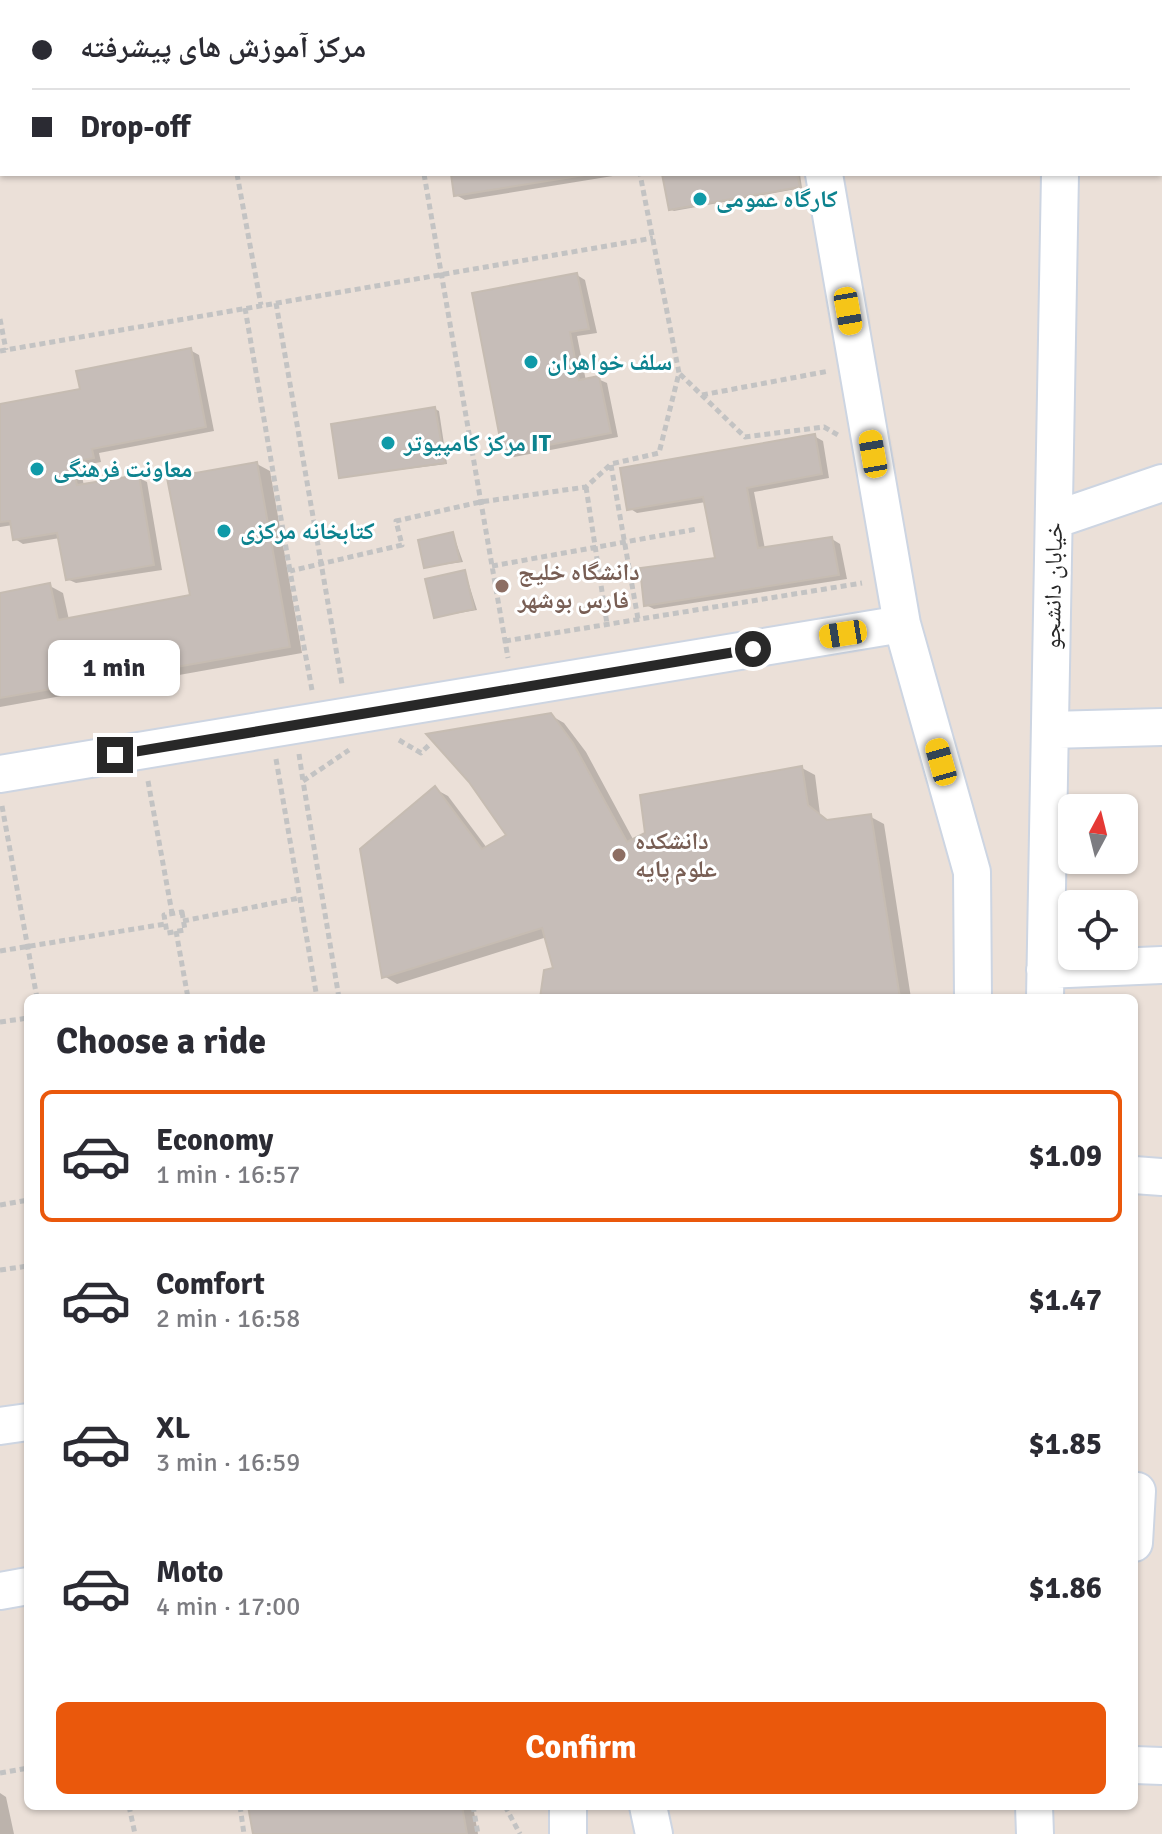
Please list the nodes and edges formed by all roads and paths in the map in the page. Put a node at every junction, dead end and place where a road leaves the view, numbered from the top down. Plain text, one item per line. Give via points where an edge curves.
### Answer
1 (237, 176) edge
2 (424, 176) edge
3 (640, 176) edge
4 (824, 176) edge
5 (1060, 176) edge
6 (653, 238) junction
7 (441, 275) junction
8 (276, 303) junction
9 (261, 305) junction
10 (245, 308) junction
11 (0, 319) edge
12 (3, 350) edge
13 (857, 366) junction
14 (679, 373) junction
15 (702, 395) junction
16 (873, 454) junction
17 (611, 464) junction
18 (1162, 483) edge
19 (586, 487) junction
20 (480, 502) junction
21 (1054, 520) junction
22 (697, 529) dead end
23 (625, 541) junction
24 (596, 547) junction
25 (320, 565) junction
26 (492, 566) junction
27 (290, 571) junction
28 (895, 578) junction
29 (638, 619) junction
30 (902, 624) junction
31 (607, 625) junction
32 (505, 641) junction
33 (513, 688) junction
34 (271, 726) junction
35 (1162, 727) edge
36 (340, 728) junction
37 (1050, 730) junction
38 (143, 750) junction
39 (0, 774) edge
40 (0, 798) edge
41 (299, 898) junction
42 (172, 913) junction
43 (183, 921) junction
44 (165, 924) junction
45 (176, 931) junction
46 (28, 946) junction
47 (0, 951) edge
48 (1162, 965) edge
49 (1045, 984) edge
50 (36, 994) edge
51 (187, 994) edge
52 (316, 994) edge
53 (338, 994) edge
54 (973, 994) edge
55 (24, 1019) edge
56 (0, 1022) edge
57 (1138, 1175) edge
58 (1162, 1177) edge
59 (24, 1201) edge
60 (0, 1205) edge
61 (24, 1267) edge
62 (0, 1270) edge
63 (24, 1423) edge
64 (0, 1426) edge
65 (1144, 1492) edge
66 (1138, 1523) edge
67 (24, 1587) edge
68 (0, 1591) edge
69 (1138, 1765) edge
70 (1162, 1766) edge
71 (24, 1769) edge
72 (0, 1773) edge
73 (130, 1810) edge
74 (241, 1810) edge
75 (474, 1810) edge
76 (507, 1810) edge
77 (568, 1810) edge
78 (649, 1810) edge
79 (1034, 1810) edge
80 (135, 1834) edge
81 (244, 1834) edge
82 (478, 1834) edge
83 (520, 1834) edge
84 (568, 1834) edge
85 (654, 1834) edge
86 (1035, 1834) edge

1 - 9 path
2 - 7 path
3 - 6 path
4 - 13 street
5 - 21 street, خیابان دانشجو
6 - 7 path
6 - 14 path
7 - 8 path
7 - 20 path
8 - 9 path
8 - 25 path
9 - 10 path
10 - 12 path
10 - 27 path
11 - 12 path
13 - 15 path
13 - 16 street
14 - 15 path
14 - 17 path via 659,453
15 - 16 path via 745,437 824,427
16 - 28 street
17 - 19 path
17 - 23 path
18 - 21 street
19 - 20 path
19 - 24 path
20 - 25 path via 396,521 402,545
20 - 26 path
21 - 37 street, خیابان دانشجو
22 - 23 path
23 - 24 path
23 - 29 path
24 - 26 path
24 - 31 path
25 - 27 path
25 - 36 path
26 - 32 path
27 - 36 path
28 - 29 path
28 - 30 street
29 - 31 path
30 - 33 street
30 - 54 street via 972,872
31 - 32 path
32 - 33 path
33 - 36 street
34 - 36 street
34 - 38 street
34 - 41 path
35 - 37 street
36 - 53 path via 303,781
37 - 49 street, خیابان دانشجو
38 - 39 street
38 - 42 path
40 - 46 path
41 - 43 path
41 - 52 path
42 - 43 path via 182,912
42 - 44 path via 164,915
43 - 45 path via 185,930
44 - 45 path via 167,933
44 - 46 path
45 - 51 path
46 - 47 path
46 - 50 path
48 - 49 street
55 - 56 path
57 - 58 street
59 - 60 path
61 - 62 path
63 - 64 street
65 - 66 street
67 - 68 street
69 - 70 street
71 - 72 path
73 - 80 path
74 - 81 path
75 - 82 path
76 - 83 path
77 - 84 street
78 - 85 street
79 - 86 street

